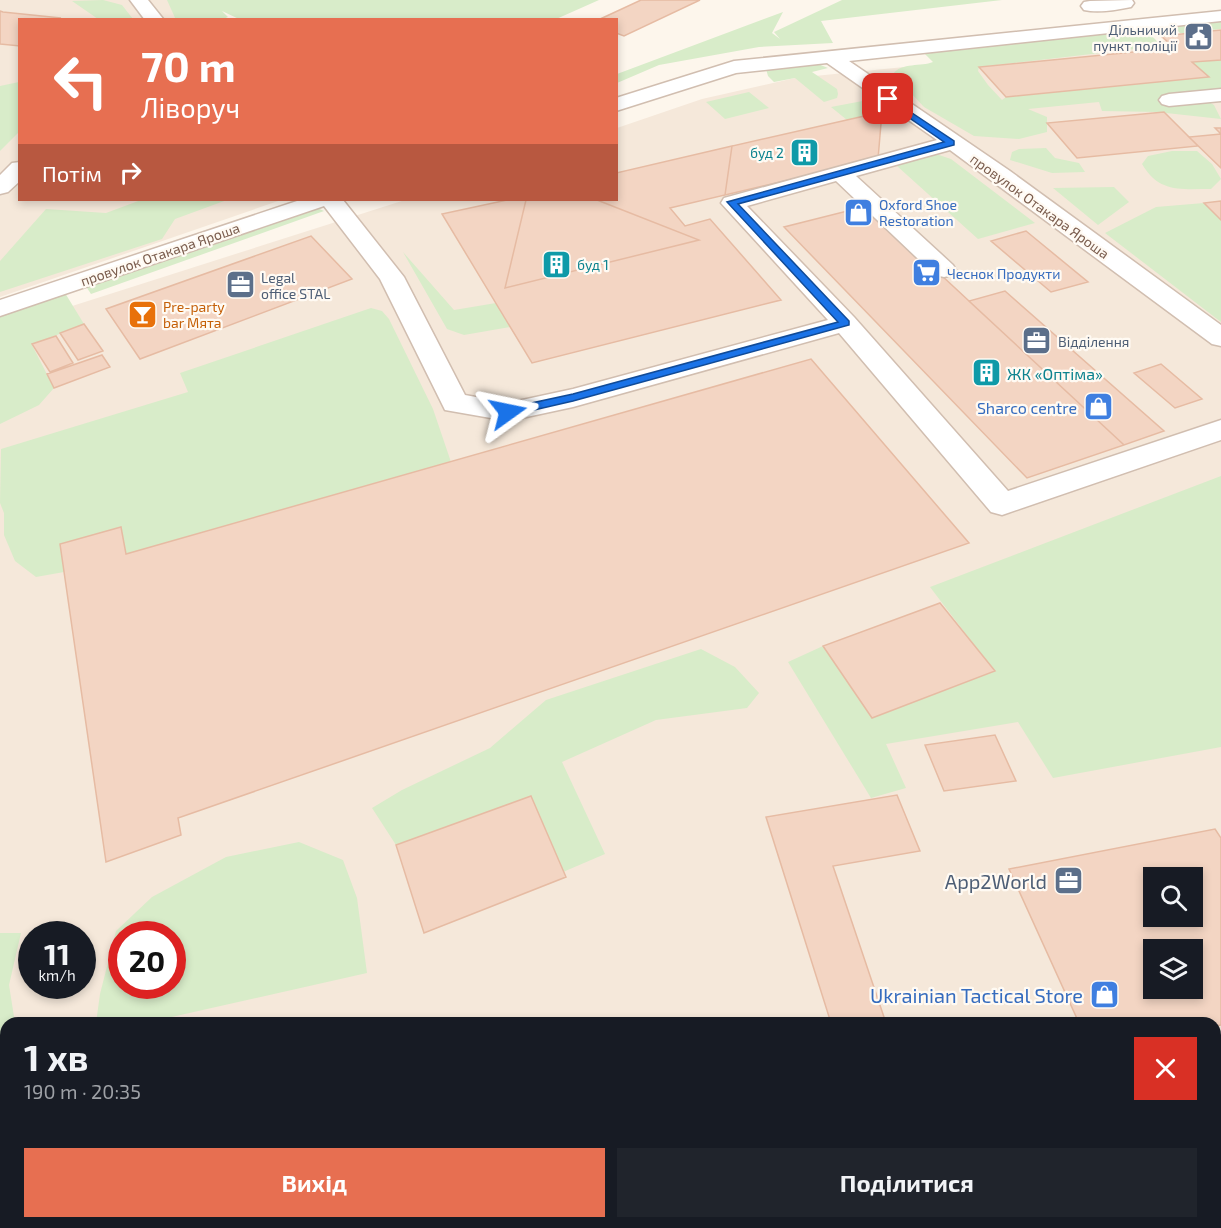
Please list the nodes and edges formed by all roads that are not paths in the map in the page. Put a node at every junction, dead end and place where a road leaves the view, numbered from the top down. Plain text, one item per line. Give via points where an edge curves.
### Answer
1 (139, 0) edge
2 (1125, 3) dead end
3 (1221, 16) edge
4 (153, 18) edge
5 (1114, 27) junction
6 (829, 56) junction
7 (1221, 95) edge
8 (1169, 100) dead end
9 (618, 104) edge
10 (951, 143) junction
11 (18, 170) edge
12 (840, 173) junction
13 (0, 187) edge
14 (318, 201) edge
15 (332, 201) edge
16 (944, 270) dead end
17 (0, 308) edge
18 (845, 323) junction
19 (1221, 338) edge
20 (1221, 430) edge

1 - 4 street
2 - 5 street via 1090,6
3 - 5 street
5 - 6 street
6 - 9 street via 734,67
6 - 10 street, провулок Отакара Яроша
7 - 8 street
10 - 12 street
10 - 19 street, провулок Отакара Яроша via 1002,176
11 - 13 street
12 - 16 street
12 - 18 street via 732,202
14 - 17 street, провулок Отакара Яроша
15 - 18 street via 392,277 455,403 508,412 585,395
18 - 20 street via 1002,504

